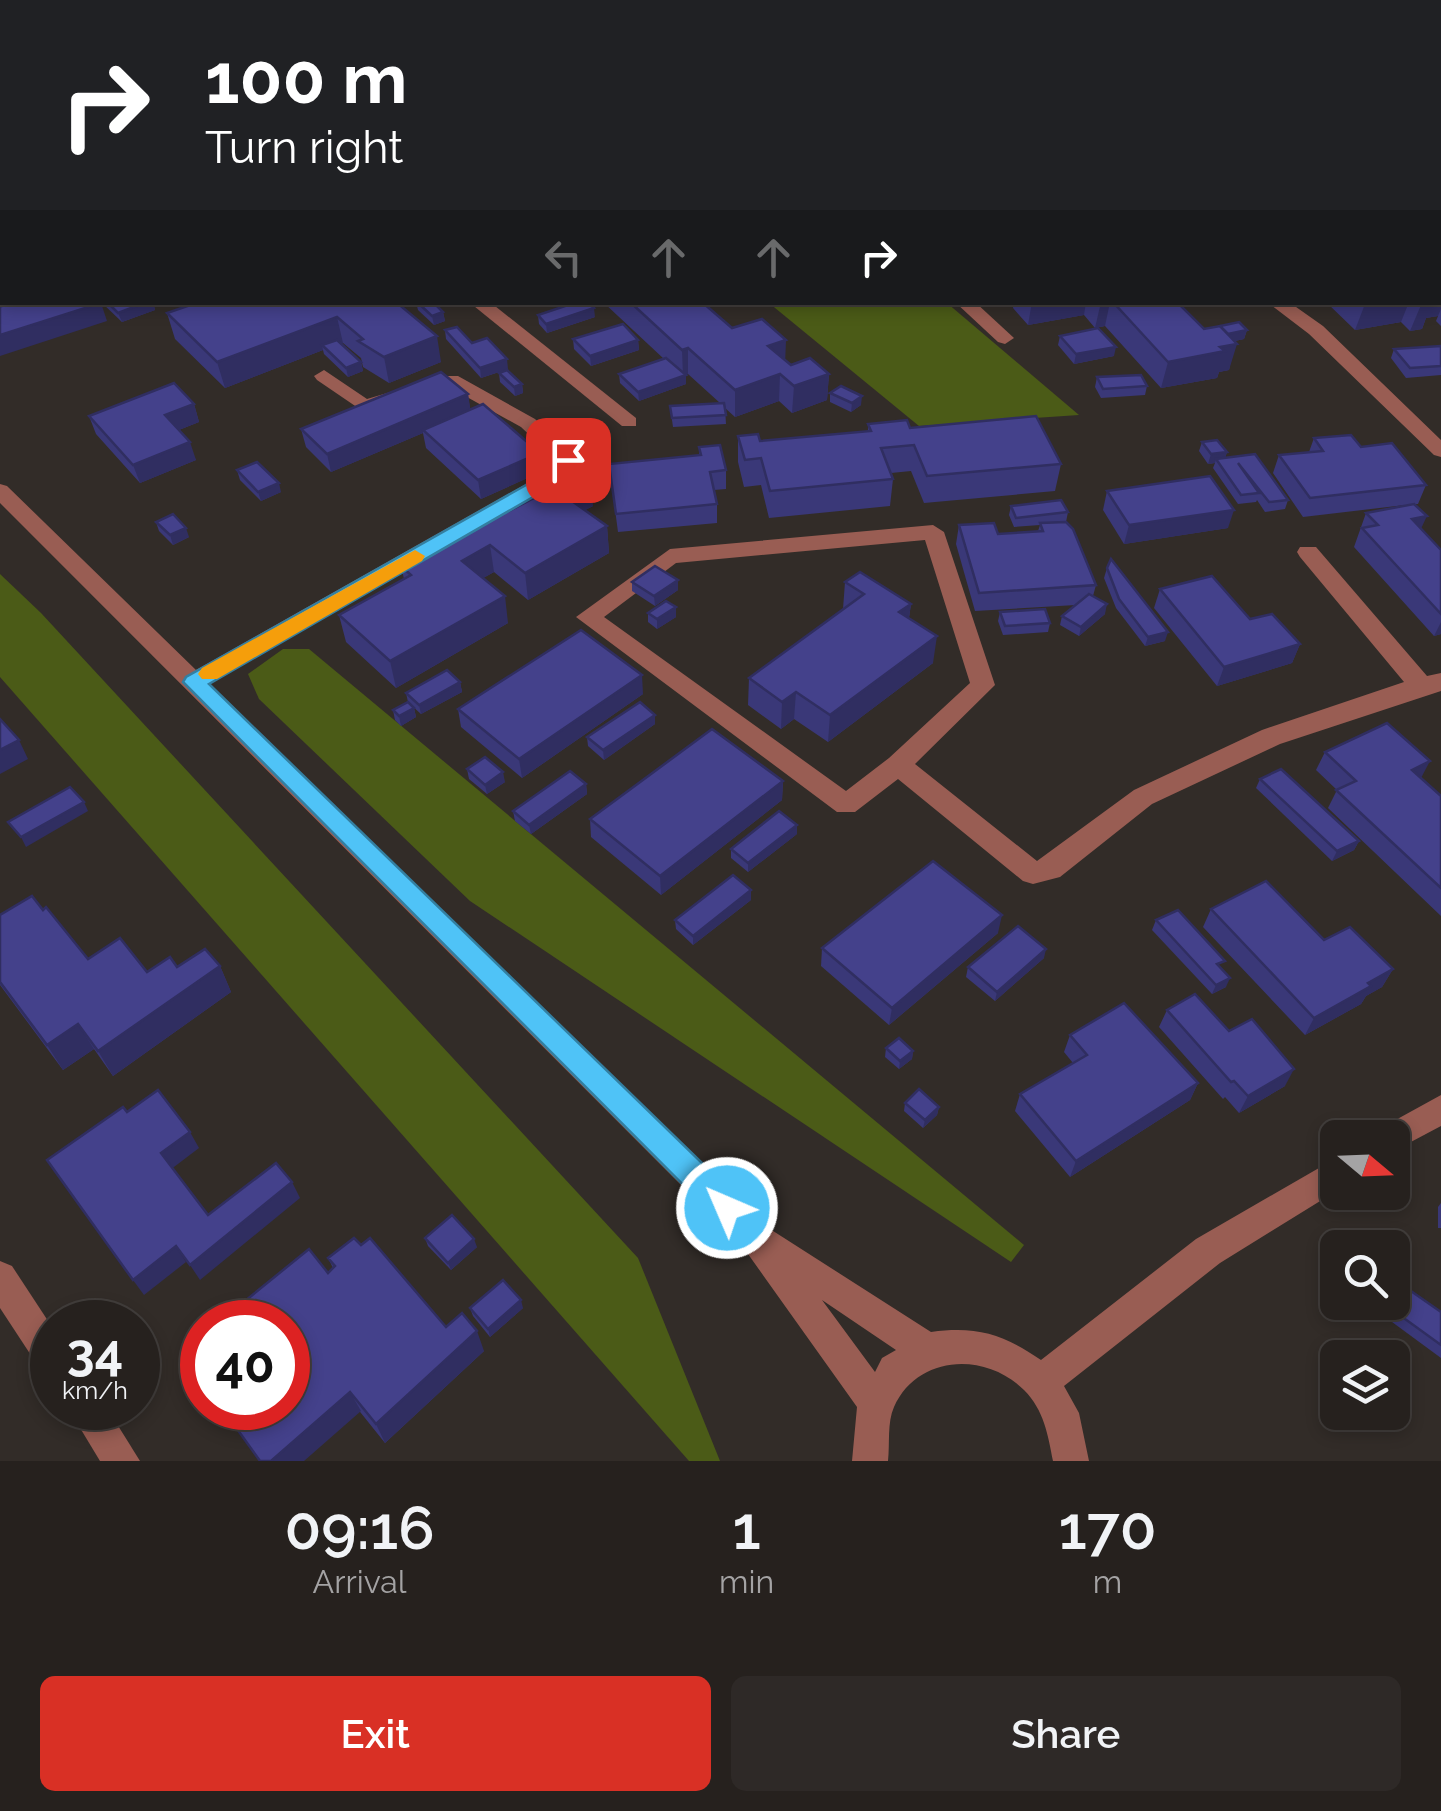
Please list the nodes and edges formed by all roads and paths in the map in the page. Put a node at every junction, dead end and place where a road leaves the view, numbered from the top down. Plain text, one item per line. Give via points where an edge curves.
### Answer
1 (482, 305) edge
2 (967, 305) edge
3 (1280, 305) edge
4 (1004, 338) dead end
5 (324, 376) dead end
6 (629, 422) dead end
7 (1441, 450) edge
8 (0, 491) edge
9 (1308, 552) dead end
10 (194, 682) junction
11 (1431, 684) edge
12 (898, 765) junction
13 (1441, 1109) edge
14 (1410, 1127) edge
15 (1320, 1183) edge
16 (756, 1236) junction
17 (0, 1278) edge
18 (30, 1324) edge
19 (926, 1349) junction
20 (1041, 1382) junction
21 (875, 1402) junction
22 (101, 1430) edge
23 (122, 1461) edge
24 (870, 1461) edge
25 (1072, 1461) edge

1 - 6 street
2 - 4 street
3 - 7 street via 1316,330
5 - 10 street via 364,406 451,380 528,422 568,460 533,489
8 - 10 street
9 - 11 street
10 - 16 street
11 - 12 street via 1271,737 1144,796 1050,869 1033,873
12 - 12 street via 846,804 588,618 670,556 933,532 983,685
13 - 14 street
15 - 20 street via 1208,1251
16 - 19 street
16 - 21 street
17 - 18 street
19 - 20 street via 985,1346
19 - 21 street via 895,1370
20 - 25 street via 1066,1429
21 - 24 street via 867,1431
22 - 23 street

